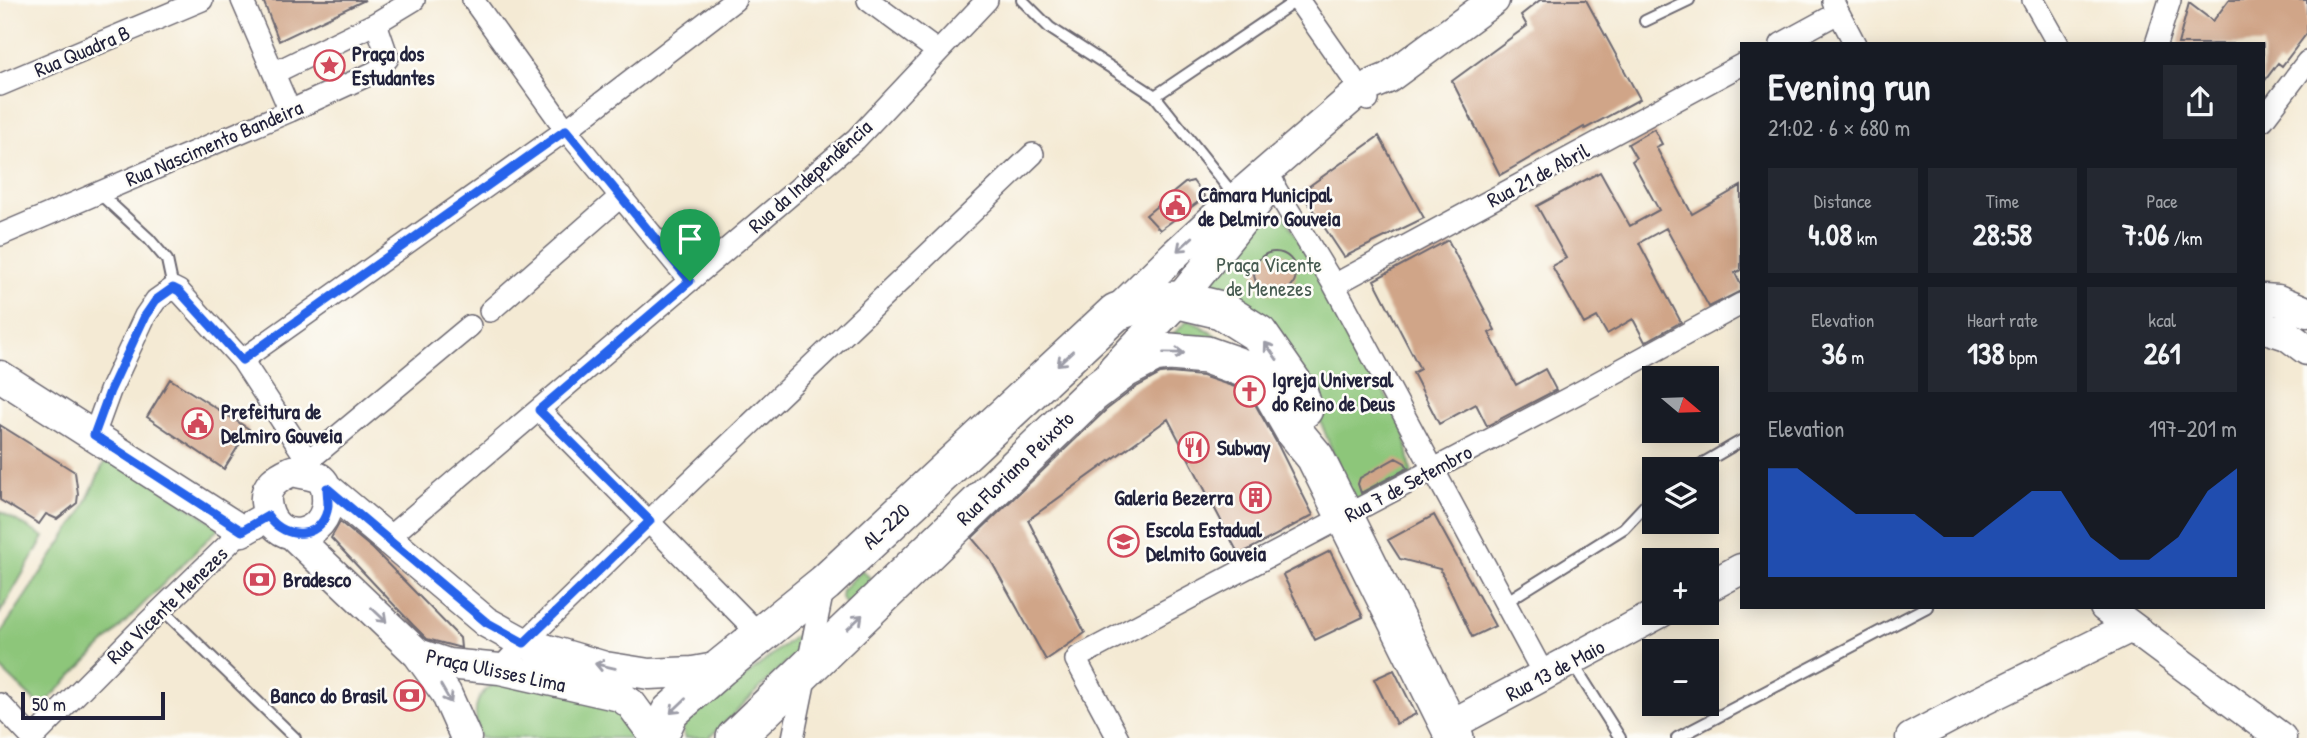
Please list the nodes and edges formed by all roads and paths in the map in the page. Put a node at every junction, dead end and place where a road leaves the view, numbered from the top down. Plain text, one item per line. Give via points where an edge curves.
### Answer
1 (202, 0) edge
2 (242, 0) edge
3 (414, 0) edge
4 (473, 0) edge
5 (735, 0) edge
6 (868, 0) edge
7 (987, 0) edge
8 (1022, 0) edge
9 (1298, 0) edge
10 (1494, 0) edge
11 (1689, 0) edge
12 (2034, 0) edge
13 (2170, 0) edge
14 (1835, 6) edge
15 (1645, 22) dead end
16 (376, 23) junction
17 (1784, 42) edge
18 (1854, 42) edge
19 (2057, 42) edge
20 (2157, 42) edge
21 (937, 51) junction
22 (2307, 62) edge
23 (1740, 66) edge
24 (274, 73) junction
25 (0, 85) edge
26 (1373, 90) junction
27 (1155, 96) junction
28 (290, 111) junction
29 (2265, 117) edge
30 (566, 130) junction
31 (1034, 154) dead end
32 (1272, 183) junction
33 (97, 191) junction
34 (621, 196) junction
35 (1236, 198) junction
36 (0, 235) edge
37 (690, 281) junction
38 (1334, 285) junction
39 (173, 288) junction
40 (2268, 295) edge
41 (1180, 300) junction
42 (1740, 305) edge
43 (490, 311) dead end
44 (2307, 311) edge
45 (1116, 312) junction
46 (470, 326) dead end
47 (2286, 338) edge
48 (242, 360) junction
49 (0, 376) edge
50 (1092, 394) junction
51 (539, 410) junction
52 (94, 435) junction
53 (1740, 441) edge
54 (964, 454) junction
55 (1315, 457) junction
56 (1713, 457) edge
57 (1435, 469) junction
58 (318, 476) junction
59 (995, 488) junction
60 (1642, 508) edge
61 (268, 516) junction
62 (1344, 516) junction
63 (650, 521) junction
64 (242, 531) junction
65 (293, 534) junction
66 (388, 538) junction
67 (1740, 570) edge
68 (1719, 581) edge
69 (825, 583) junction
70 (1504, 603) junction
71 (162, 609) junction
72 (1923, 609) edge
73 (2108, 609) edge
74 (1642, 623) edge
75 (2131, 627) junction
76 (761, 635) junction
77 (524, 643) junction
78 (418, 654) junction
79 (1572, 662) junction
80 (721, 667) junction
81 (500, 669) junction
82 (806, 669) junction
83 (1544, 675) junction
84 (0, 704) edge
85 (1444, 734) edge
86 (33, 738) edge
87 (295, 738) edge
88 (466, 738) edge
89 (657, 738) edge
90 (735, 738) edge
91 (793, 738) edge
92 (1118, 738) edge
93 (1620, 738) edge
94 (1677, 738) edge
95 (1910, 738) edge
96 (2281, 738) edge

1 - 25 street, Rua Quadra B
2 - 24 street
3 - 16 street, Rua Nascimento Bandeira
4 - 30 street
5 - 30 street
6 - 21 street
7 - 21 street, Rua da Independência
8 - 27 lane via 1050,28
9 - 26 street
9 - 27 lane
10 - 26 street
11 - 15 lane
12 - 19 street
13 - 20 street
14 - 17 street
14 - 18 street
16 - 24 street, Rua Nascimento Bandeira
16 - 28 street, Rua Nascimento Bandeira via 387,62 377,71
21 - 37 street, Rua da Independência via 856,139
22 - 29 street
23 - 38 street, Rua 21 de Abril
24 - 28 street
26 - 32 street
26 - 35 street
27 - 35 lane
28 - 33 street, Rua Nascimento Bandeira
30 - 34 street
30 - 48 street
31 - 63 street
32 - 38 street
32 - 41 street
33 - 36 street, Rua Nascimento Bandeira
33 - 39 lane via 167,260
34 - 37 street
34 - 43 street
35 -> 45 street
37 - 51 street, Rua da Independência
38 - 57 street
39 - 48 street
39 - 52 street via 156,300 145,316
40 - 44 street
41 - 45 highway, Rua Floriano Peixoto / AL-220 via 1149,301
41 - 50 street
55 -> 41 highway, Rua Floriano Peixoto / AL-220 via 1298,390 1259,334 1221,310
42 - 57 street, Rua 7 de Setembro
44 - 47 street
45 -> 54 highway, AL-220 / AL-220
46 - 58 street
48 - 58 street
49 - 52 street
50 -> 55 highway, Rua Floriano Peixoto via 1154,354 1206,355 1246,369 1271,391
50 - 59 highway, Rua Floriano Peixoto
51 - 63 street
51 - 66 street, Rua da Independência
52 - 64 street
53 - 56 lane
54 - 59 highway
54 - 69 highway, AL-220 / AL-220
55 - 62 highway, Rua Floriano Peixoto
57 - 62 street, Rua 7 de Setembro
57 - 70 street
58 - 61 street via 292,471 275,480 265,496
58 - 65 street via 328,507 320,524
58 - 66 street, Praça Ulisses Lima
82 -> 59 highway, Rua Floriano Peixoto
60 - 70 lane via 1623,528
61 - 64 street
61 - 65 street via 275,526
62 - 85 highway, Rua Floriano Peixoto
62 - 92 street, Rua 7 de Setembro via 1077,657
63 - 76 street
63 - 77 street
64 - 71 street, Rua Vicente Menezes
65 -> 78 street, Praça Ulisses Lima
66 - 77 street, Praça Ulisses Lima via 486,622
67 - 68 street
69 - 76 highway, AL-220 / AL-220
69 - 82 street
70 - 83 street
71 - 86 street, Rua Vicente Menezes
71 - 87 lane
72 - 94 lane
73 - 75 street
74 - 79 street, Rua 13 de Maio
75 - 95 street
75 - 96 street
76 - 80 highway, AL-220 / AL-220
80 -> 77 street, Praça Ulisses Lima via 649,674 605,667
77 - 81 street
78 - 81 street, Praça Ulisses Lima via 448,664
78 -> 88 street via 446,693
79 - 83 street, Rua 13 de Maio
79 - 93 lane
80 -> 89 highway, AL-220 / AL-220 via 670,712
81 - 89 street, Praça Ulisses Lima via 620,696
82 - 90 highway, Rua Floriano Peixoto
82 - 91 street
83 - 85 street, Rua 13 de Maio
84 - 86 street

